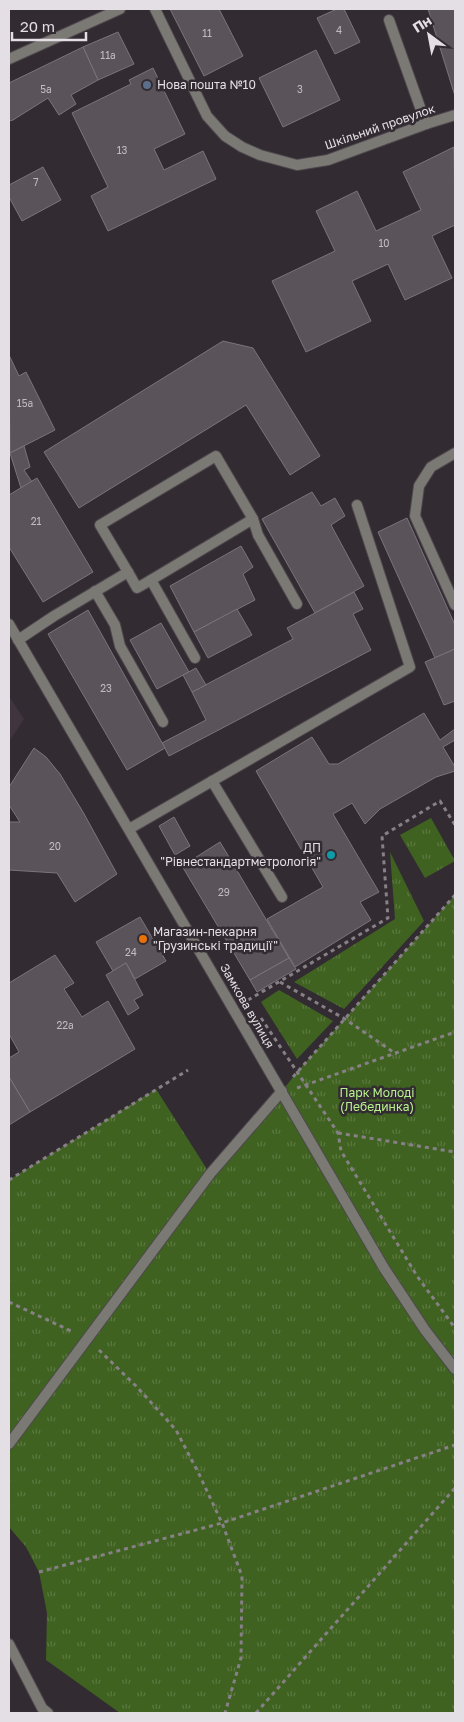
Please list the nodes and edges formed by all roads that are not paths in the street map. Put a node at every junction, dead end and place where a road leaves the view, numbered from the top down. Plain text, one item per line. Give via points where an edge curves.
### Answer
1 (120, 9) edge
2 (155, 9) edge
3 (389, 20) dead end
4 (9, 60) edge
5 (455, 115) edge
6 (426, 124) junction
7 (455, 453) edge
8 (357, 505) dead end
9 (254, 519) junction
10 (128, 572) junction
11 (151, 580) junction
12 (95, 592) junction
13 (297, 604) dead end
14 (455, 606) edge
15 (9, 624) edge
16 (18, 640) junction
17 (195, 658) dead end
18 (162, 722) dead end
19 (212, 781) junction
20 (129, 829) junction
21 (282, 897) dead end
22 (282, 1091) junction
23 (455, 1369) edge
24 (9, 1444) edge
25 (9, 1644) edge
26 (48, 1713) edge

1 - 4 street
2 - 6 street, Шкільний провулок via 207,116 225,136 260,156 297,165 328,160
3 - 6 street
5 - 6 street, Шкільний провулок
7 - 14 street via 431,467 418,486 415,516
8 - 19 street via 410,667
9 - 10 street via 216,456 100,526
9 - 11 street
9 - 13 street via 258,535
10 - 11 street via 137,588
10 - 12 street
11 - 17 street
12 - 16 street
12 - 18 street via 115,625 120,646
15 - 16 street, Замкова вулиця
16 - 20 street, Замкова вулиця
19 - 20 street
19 - 21 street
20 - 22 street, Замкова вулиця
22 - 23 street, Замкова вулиця via 384,1268
22 - 24 street via 210,1174
25 - 26 street via 42,1708

